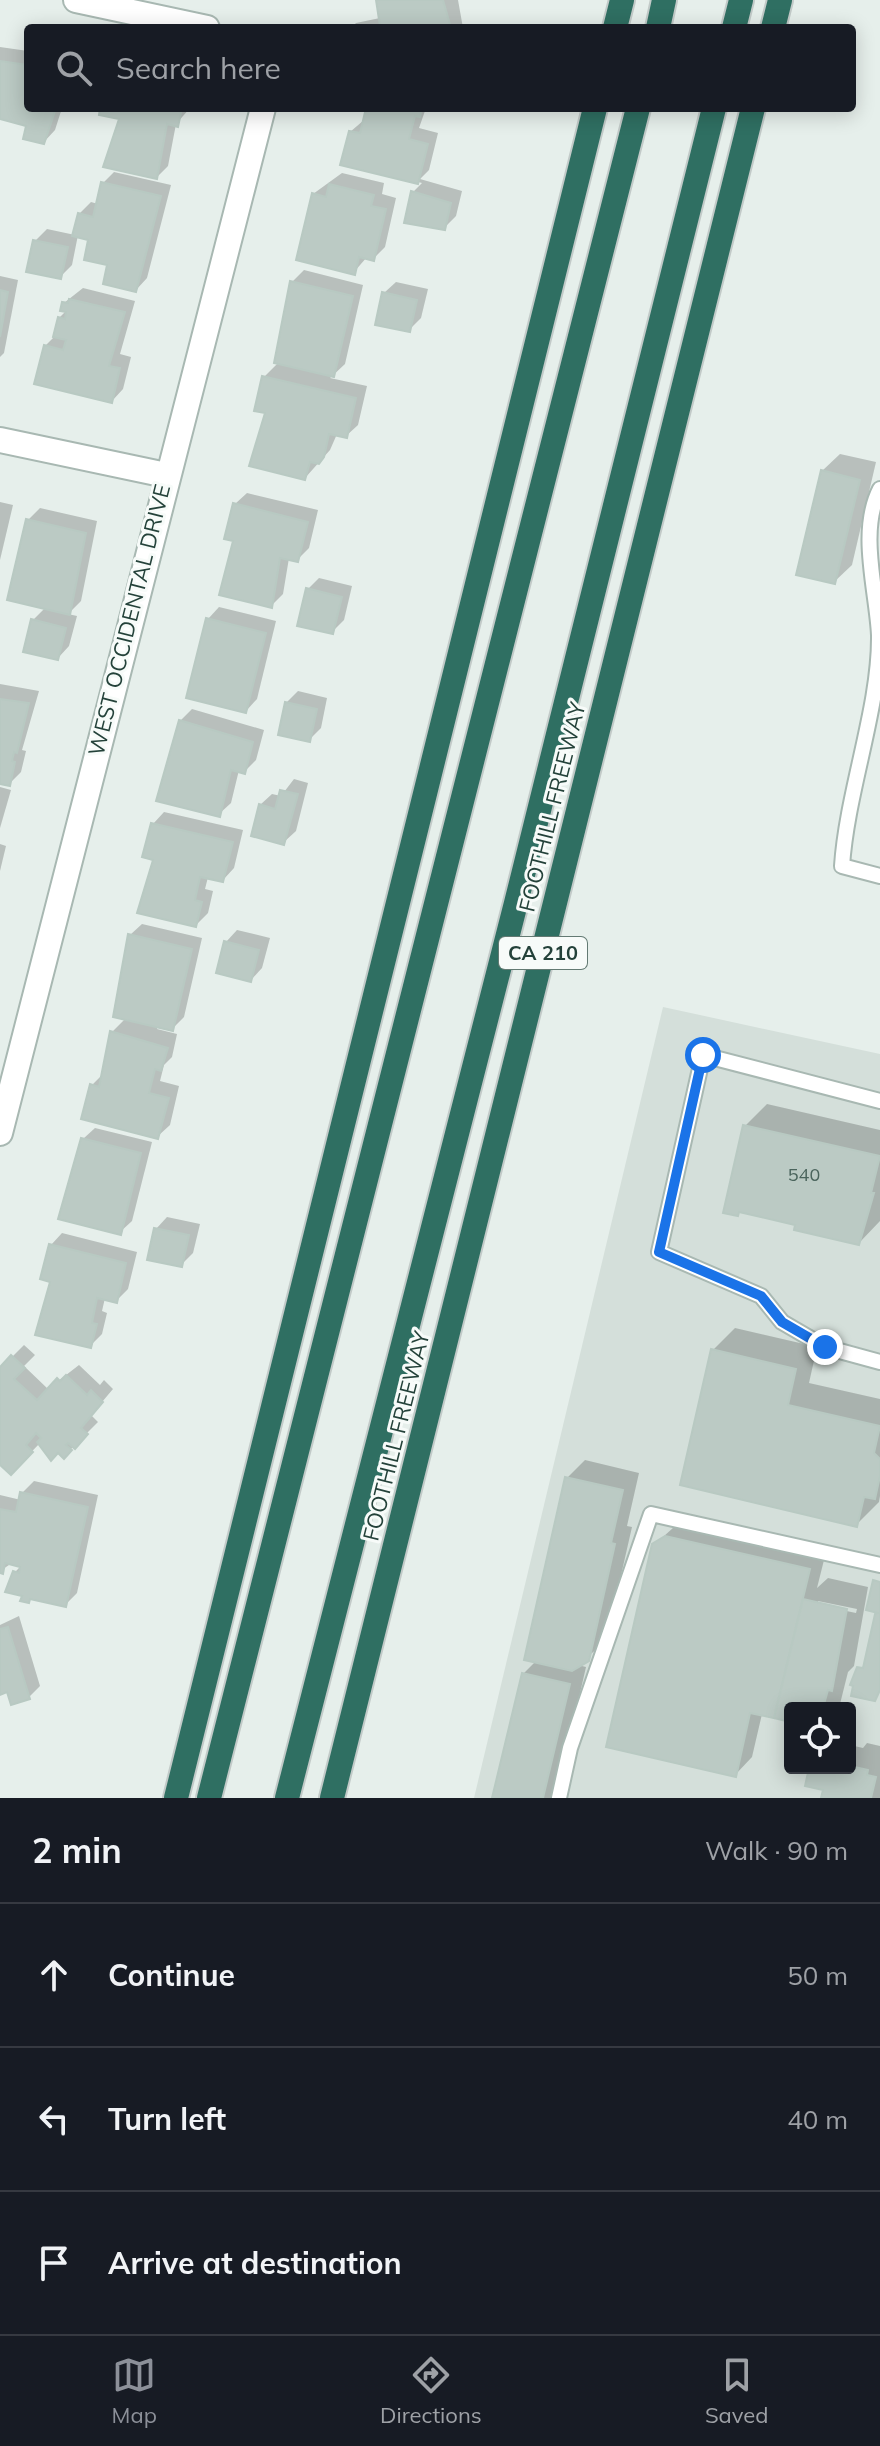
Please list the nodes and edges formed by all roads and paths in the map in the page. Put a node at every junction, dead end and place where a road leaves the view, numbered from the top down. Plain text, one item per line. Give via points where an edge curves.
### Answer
1 (76, 0) edge
2 (622, 0) edge
3 (664, 0) edge
4 (741, 0) edge
5 (780, 0) edge
6 (188, 24) edge
7 (616, 24) edge
8 (659, 24) edge
9 (735, 24) edge
10 (774, 24) edge
11 (262, 112) edge
12 (594, 112) edge
13 (637, 112) edge
14 (713, 112) edge
15 (752, 112) edge
16 (0, 440) edge
17 (166, 475) junction
18 (880, 489) edge
19 (880, 876) edge
20 (880, 1101) edge
21 (0, 1133) edge
22 (880, 1362) edge
23 (880, 1565) edge
24 (176, 1798) edge
25 (209, 1798) edge
26 (287, 1798) edge
27 (332, 1798) edge
28 (559, 1798) edge

1 - 6 street
2 - 7 highway
3 - 8 highway
4 - 9 highway
5 - 10 highway
11 - 17 street, WEST OCCIDENTAL DRIVE
12 - 24 highway
13 - 25 highway
14 - 26 highway
15 - 27 highway, FOOTHILL FREEWAY / CA 210
16 - 17 street
17 - 21 street, WEST OCCIDENTAL DRIVE
18 - 19 lane via 870,557 879,637 842,866
20 - 22 lane via 703,1055 659,1252 761,1296 782,1322 825,1347
23 - 28 lane via 651,1514 570,1748

